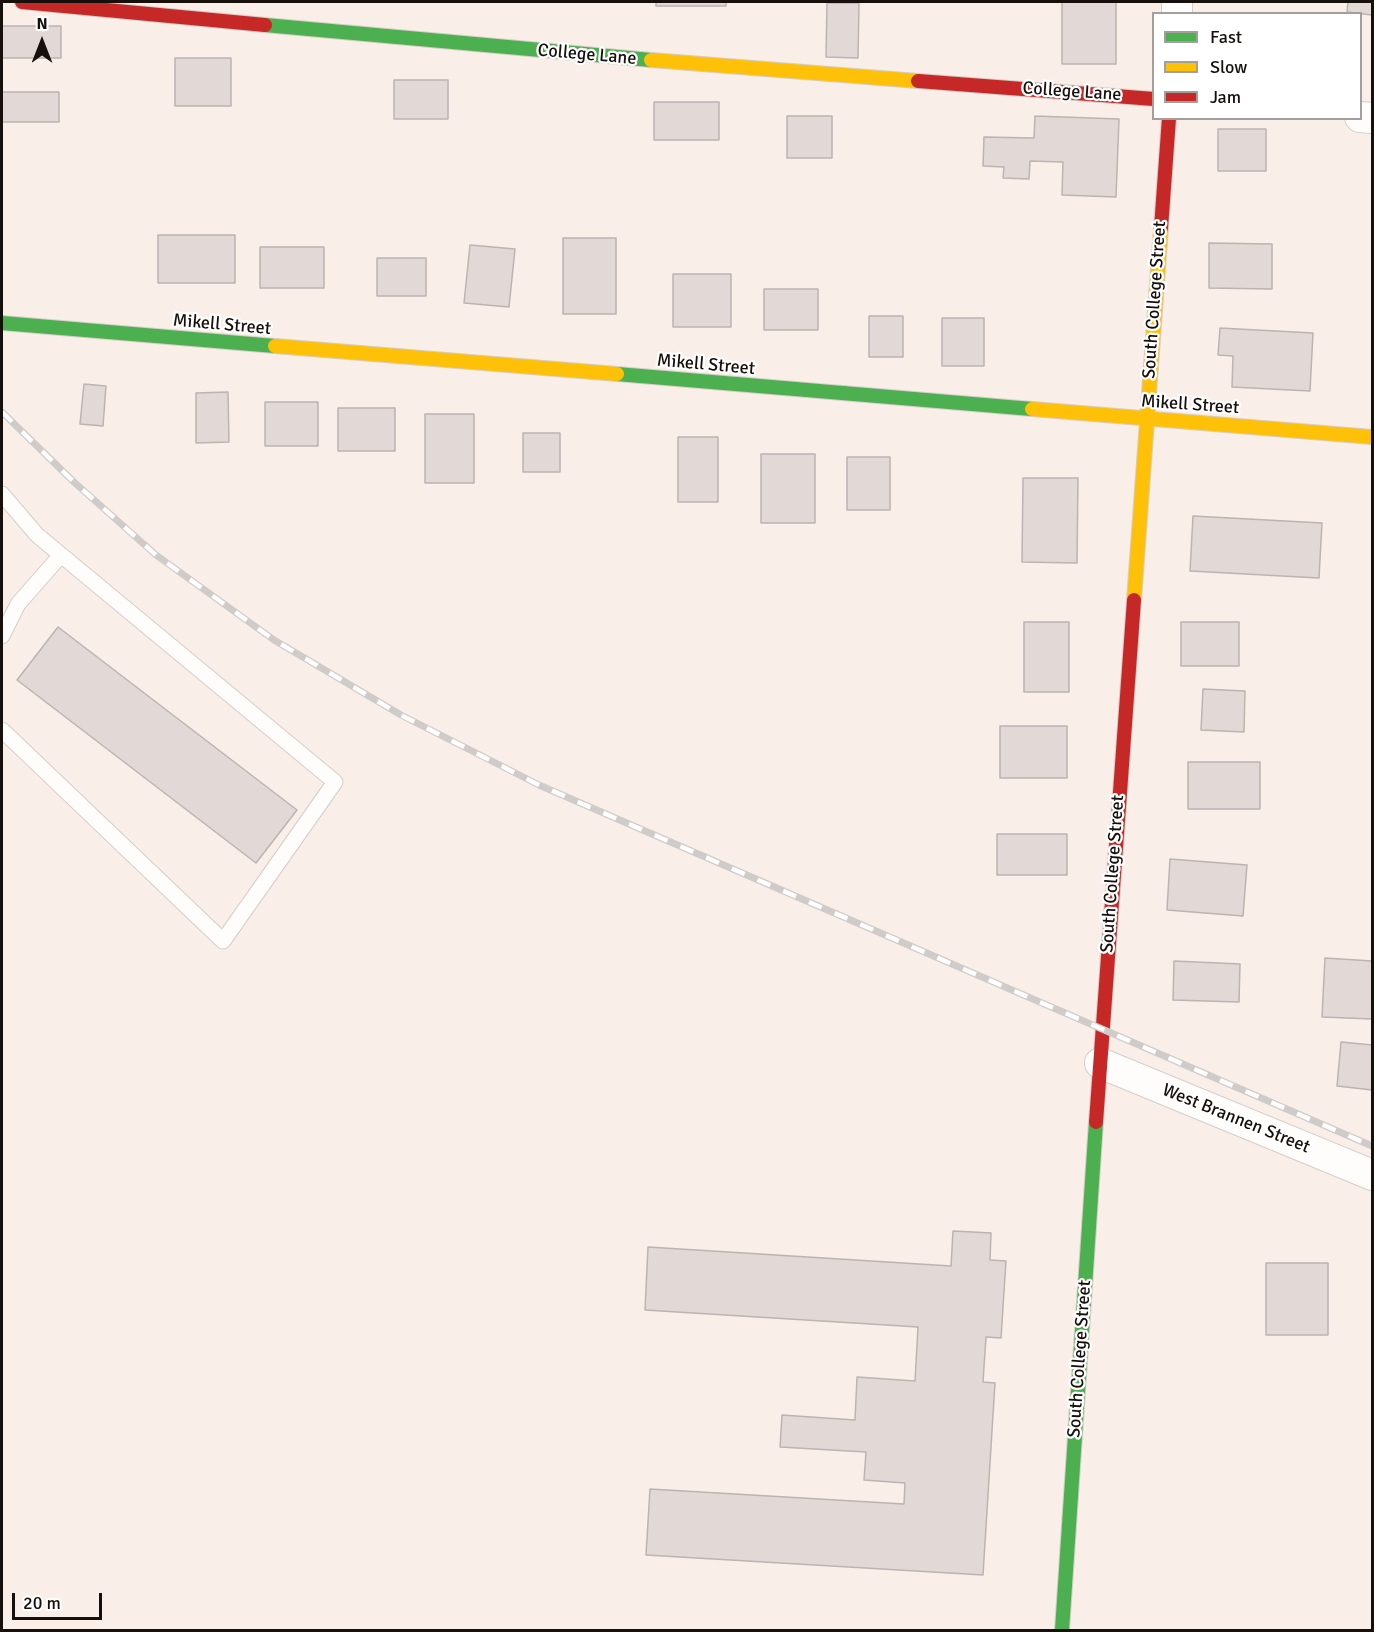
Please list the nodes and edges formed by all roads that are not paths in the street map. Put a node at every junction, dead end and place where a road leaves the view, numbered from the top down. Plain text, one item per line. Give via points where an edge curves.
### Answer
1 (22, 2) edge
2 (1152, 99) edge
3 (1168, 120) edge
4 (2, 324) edge
5 (1146, 420) junction
6 (1372, 437) edge
7 (2, 494) edge
8 (61, 555) junction
9 (2, 636) edge
10 (2, 730) edge
11 (1100, 1063) junction
12 (1372, 1175) edge
13 (1062, 1630) edge

1 - 2 street, College Lane via 576,54
3 - 5 street, South College Street
4 - 5 street, Mikell Street
5 - 6 street, Mikell Street
5 - 11 street, South College Street
7 - 8 lane via 37,535
8 - 9 lane via 18,604
8 - 10 lane via 336,782 223,941
11 - 12 street, West Brannen Street
11 - 13 street, South College Street

